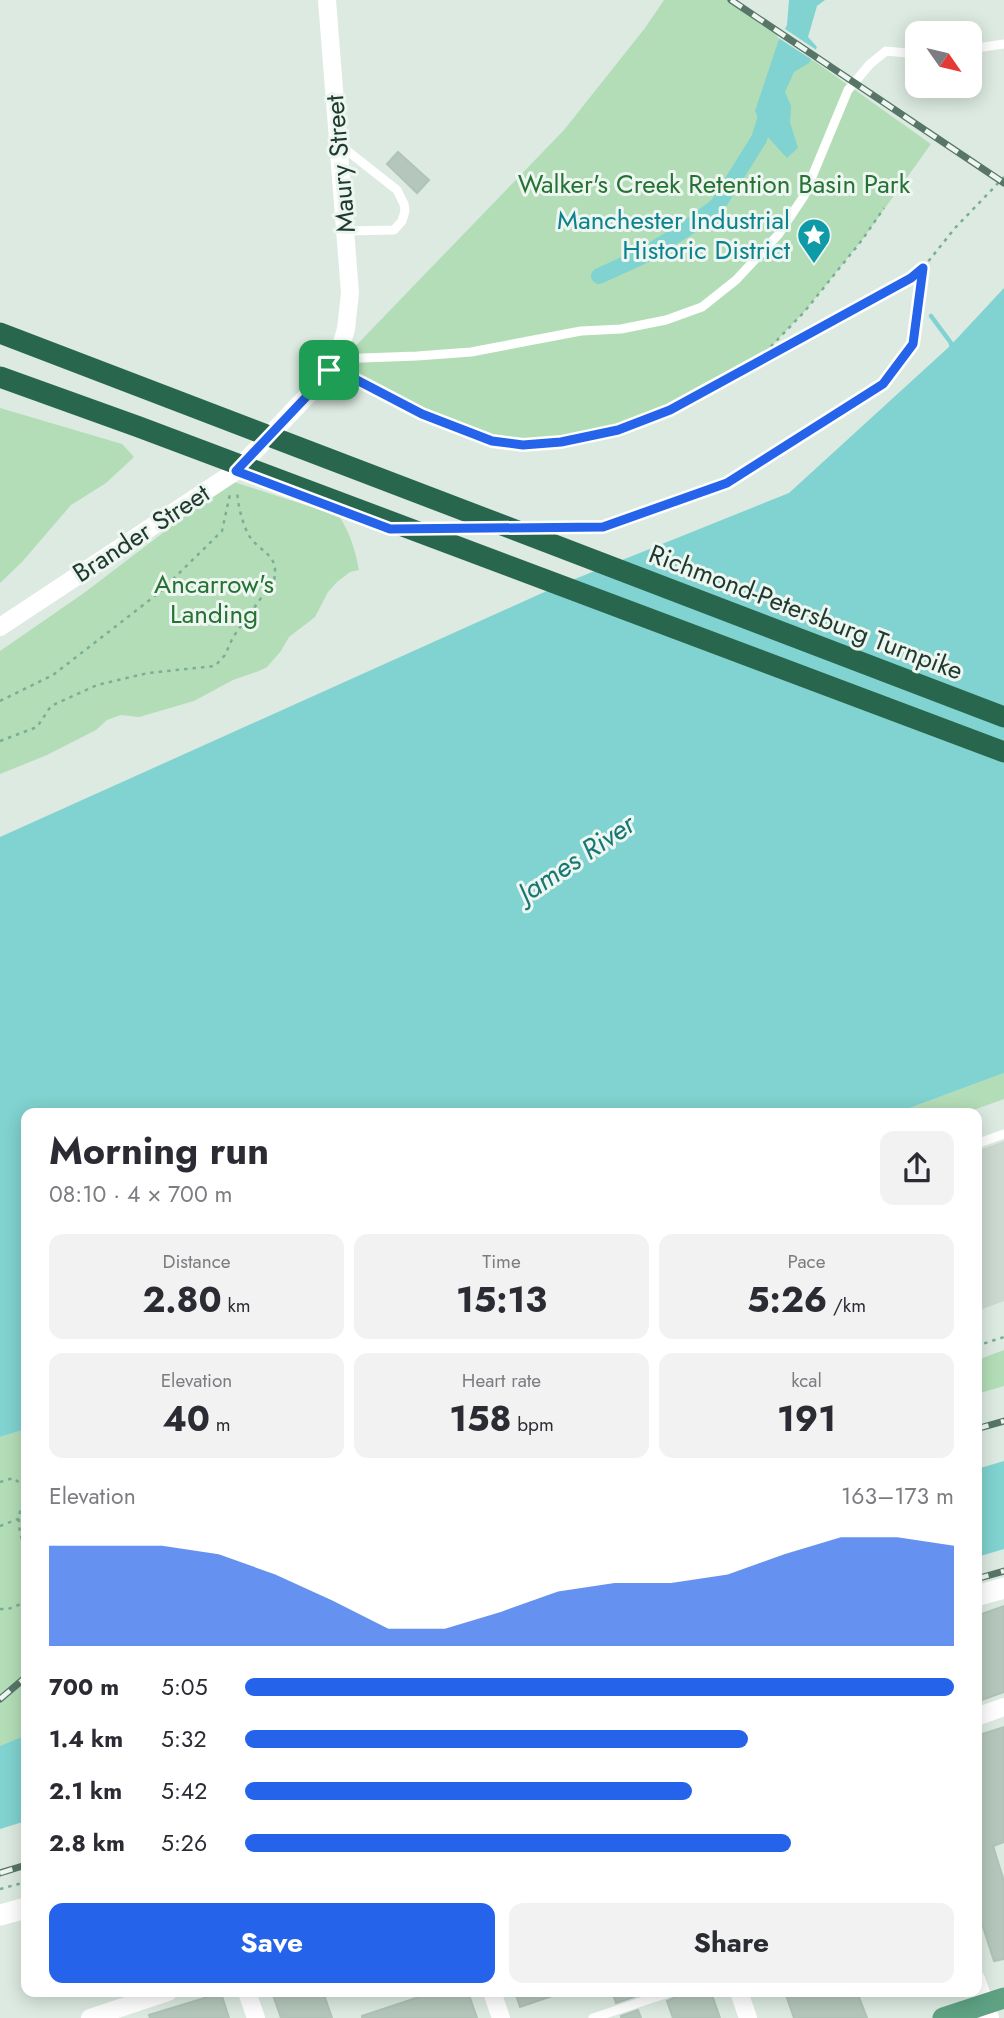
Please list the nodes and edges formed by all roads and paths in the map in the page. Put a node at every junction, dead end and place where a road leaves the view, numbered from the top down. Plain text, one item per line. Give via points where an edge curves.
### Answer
1 (327, 0) edge
2 (1004, 44) edge
3 (982, 47) edge
4 (905, 53) edge
5 (338, 144) junction
6 (1004, 177) edge
7 (884, 208) dead end
8 (346, 231) junction
9 (923, 268) junction
10 (0, 326) edge
11 (346, 329) joint
12 (0, 333) edge
13 (757, 361) junction
14 (79, 362) junction
15 (332, 364) junction
16 (0, 377) edge
17 (236, 471) junction
18 (550, 528) dead end
19 (0, 626) edge
20 (0, 701) edge
21 (1004, 717) edge
22 (0, 741) edge
23 (1004, 752) edge
24 (1004, 1134) edge
25 (982, 1142) edge
26 (1004, 1337) edge
27 (982, 1344) edge
28 (0, 1482) edge
29 (21, 1488) edge
30 (21, 1511) edge
31 (21, 1517) edge
32 (18, 1518) junction
33 (0, 1526) edge
34 (21, 1531) edge
35 (1004, 1588) edge
36 (982, 1594) edge
37 (21, 1604) edge
38 (0, 1609) edge
39 (1004, 1707) edge
40 (982, 1715) edge
41 (21, 1883) edge
42 (0, 1889) edge
43 (21, 1910) edge
44 (0, 1916) edge
45 (982, 1989) edge
46 (153, 1997) edge
47 (249, 1997) edge
48 (494, 1997) edge
49 (656, 1997) edge
50 (741, 1997) edge
51 (993, 2006) edge
52 (90, 2018) edge
53 (256, 2018) edge
54 (501, 2018) edge
55 (593, 2018) edge
56 (748, 2018) edge
57 (943, 2018) edge

1 - 5 street, Maury Street
2 - 3 lane
4 - 15 lane via 886,51 848,90 804,196 778,235 736,280 702,307 621,329 581,331 471,352
5 - 8 street, Maury Street
5 - 8 lane via 397,190 405,211 394,230
6 - 9 path
7 - 13 path via 805,311
8 - 11 street, Maury Street via 350,293
9 - 13 path
9 - 18 path via 913,344 883,384 727,483 603,527
10 - 14 highway
11 - 15 street, Brander Street
12 - 14 highway, Richmond-Petersburg Turnpike
13 - 15 path via 670,410 618,430 523,445 481,437 422,414
14 - 21 highway, Richmond-Petersburg Turnpike
15 - 17 street, Brander Street
16 - 23 highway
17 - 19 street, Brander Street
17 - 20 path via 222,531 160,592 53,675
17 - 22 path via 237,505 249,536 274,561 276,570 215,666 148,673 97,685 51,706 37,727
24 - 25 lane
26 - 27 path
28 - 29 path via 13,1478
30 - 32 path
31 - 32 path
32 - 33 path
32 - 34 path
35 - 36 main road
37 - 38 path
39 - 40 street
41 - 42 path
43 - 44 main road
45 - 51 street
46 - 52 street
47 - 53 street
48 - 54 street
49 - 55 lane
50 - 56 street
51 - 57 main road

